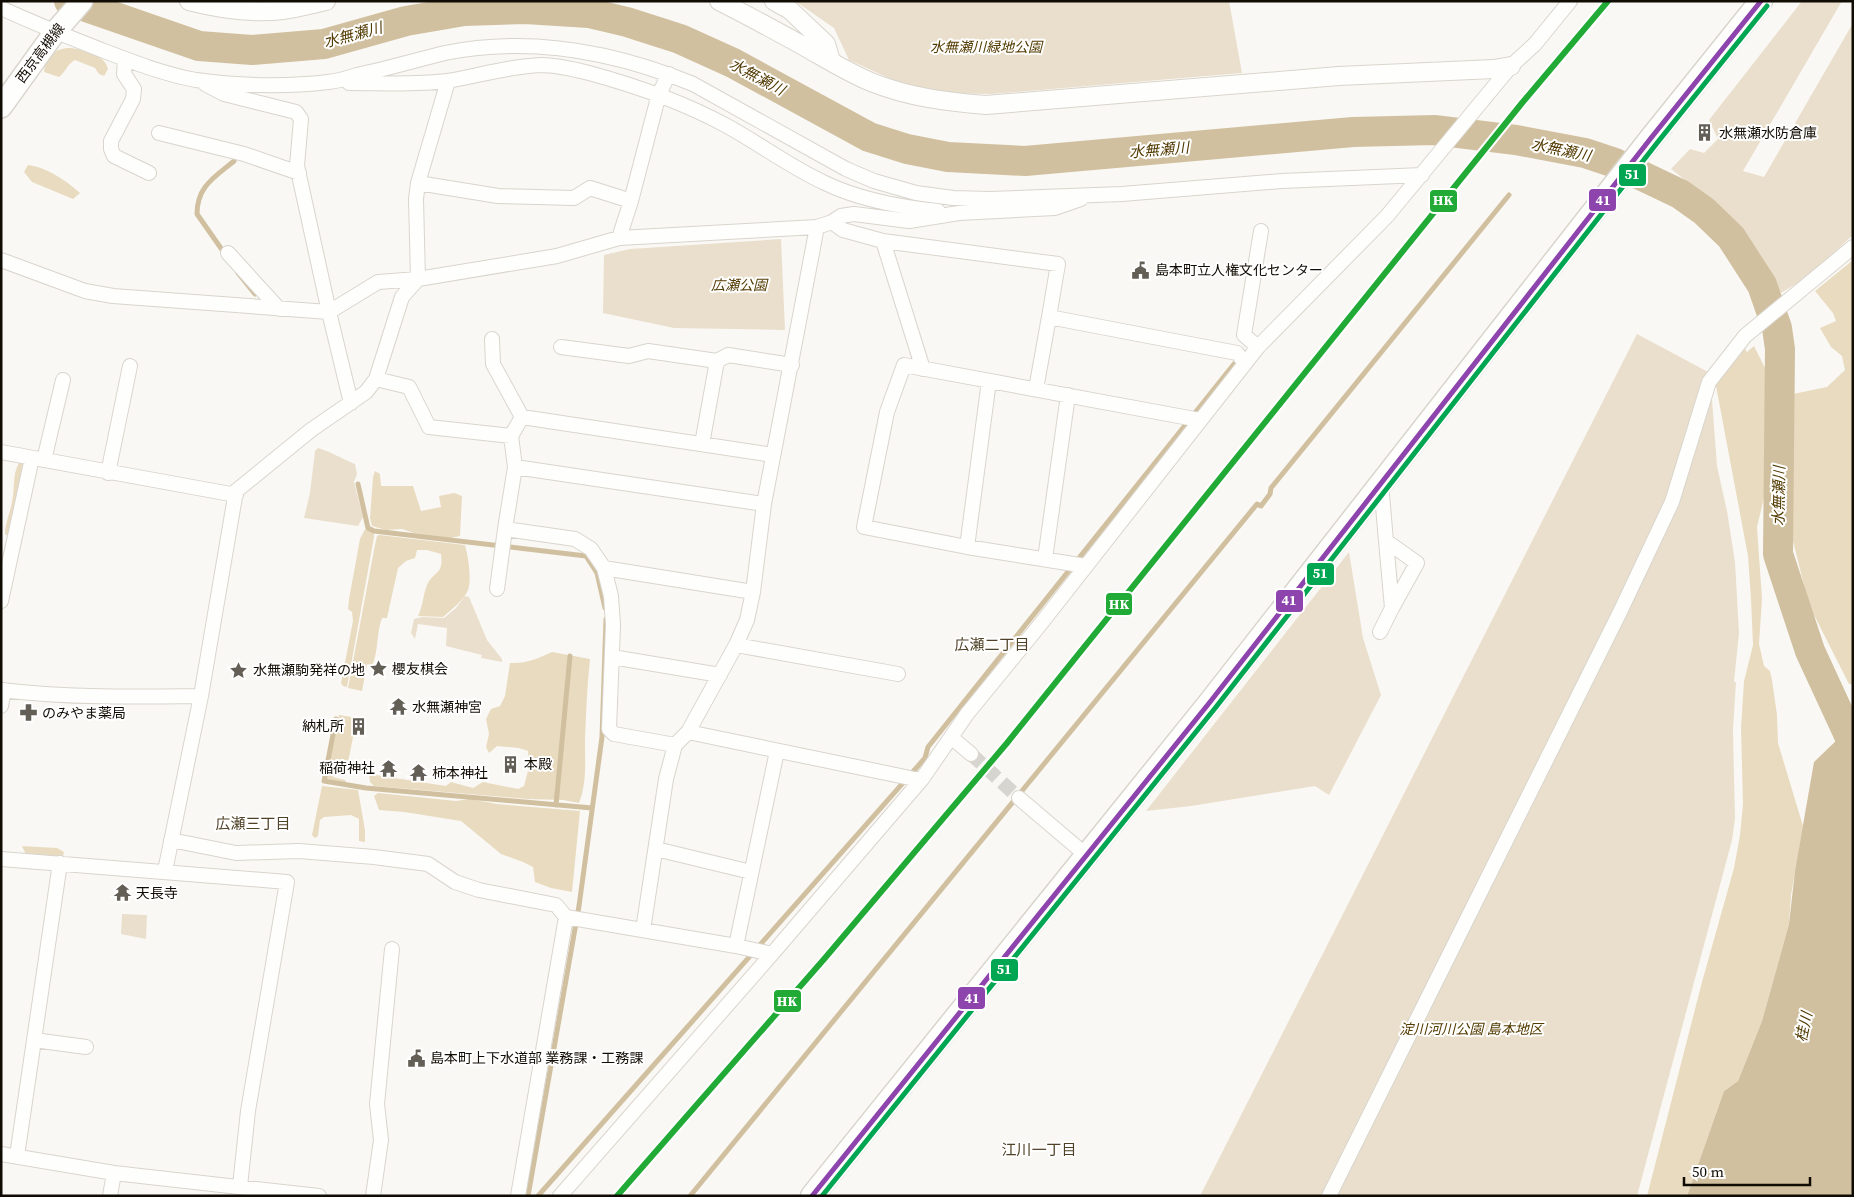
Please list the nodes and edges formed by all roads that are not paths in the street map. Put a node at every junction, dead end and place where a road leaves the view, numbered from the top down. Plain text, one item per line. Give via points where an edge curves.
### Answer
1 (82, 1) edge
2 (189, 1) edge
3 (326, 1) edge
4 (719, 1) edge
5 (774, 1) edge
6 (1570, 1) edge
7 (1761, 1) edge
8 (1, 8) edge
9 (57, 29) junction
10 (125, 59) junction
11 (831, 62) junction
12 (1511, 66) junction
13 (669, 74) junction
14 (196, 80) junction
15 (448, 80) junction
16 (329, 82) junction
17 (659, 94) junction
18 (1, 107) edge
19 (159, 133) dead end
20 (149, 173) dead end
21 (299, 173) junction
22 (1422, 174) junction
23 (418, 183) junction
24 (1094, 194) junction
25 (631, 200) junction
26 (959, 213) junction
27 (832, 222) junction
28 (817, 227) junction
29 (1261, 231) dead end
30 (619, 238) junction
31 (884, 241) junction
32 (1853, 247) edge
33 (228, 253) dead end
34 (1, 260) edge
35 (418, 279) junction
36 (280, 308) junction
37 (329, 312) junction
38 (1049, 318) junction
39 (492, 339) dead end
40 (561, 347) dead end
41 (1258, 347) junction
42 (717, 361) junction
43 (1245, 363) junction
44 (792, 365) junction
45 (131, 366) dead end
46 (923, 369) junction
47 (376, 379) junction
48 (63, 380) dead end
49 (989, 381) junction
50 (1036, 389) junction
51 (1068, 395) junction
52 (351, 402) junction
53 (522, 416) junction
54 (1199, 420) junction
55 (511, 436) junction
56 (702, 444) junction
57 (1, 452) edge
58 (773, 455) junction
59 (38, 459) junction
60 (515, 467) junction
61 (108, 473) junction
62 (1381, 482) junction
63 (236, 495) junction
64 (764, 504) junction
65 (505, 529) junction
66 (1386, 541) junction
67 (967, 547) junction
68 (1045, 559) junction
69 (1084, 565) junction
70 (604, 568) junction
71 (497, 589) dead end
72 (754, 592) junction
73 (1, 601) edge
74 (1392, 608) junction
75 (1380, 632) dead end
76 (736, 645) junction
77 (612, 657) junction
78 (898, 674) dead end
79 (720, 675) junction
80 (2, 690) edge
81 (201, 696) junction
82 (1, 706) edge
83 (688, 732) junction
84 (952, 738) junction
85 (675, 745) junction
86 (776, 751) junction
87 (971, 754) tunnel mouth
88 (919, 779) junction
89 (1019, 798) tunnel mouth
90 (171, 840) junction
91 (656, 849) junction
92 (1086, 855) junction
93 (1, 859) edge
94 (60, 863) junction
95 (165, 871) junction
96 (751, 872) junction
97 (566, 917) junction
98 (644, 930) junction
99 (742, 947) junction
100 (392, 950) dead end
101 (767, 953) junction
102 (34, 1040) junction
103 (86, 1047) dead end
104 (1, 1154) edge
105 (17, 1156) junction
106 (114, 1173) junction
107 (240, 1186) junction
108 (110, 1196) edge
109 (319, 1196) edge
110 (373, 1196) edge
111 (518, 1196) edge
112 (560, 1196) edge
113 (812, 1196) edge
114 (1329, 1196) edge

1 - 9 main road, 西京高槻線
2 - 3 street via 221,9 251,11 282,10
4 - 11 street
5 - 11 street via 790,10 826,44
6 - 12 street via 1536,44
7 - 62 highway
8 - 9 street
9 - 10 street
9 - 18 main road, 西京高槻線
10 - 14 street
10 - 20 street via 124,74 134,89 133,99 111,141 111,149 114,156
11 - 12 street via 872,82 914,96 986,105 1339,76
12 - 22 street
13 - 16 street via 585,52 517,46 447,53
13 - 17 street
13 - 24 street via 701,88 846,169 916,193 990,199
14 - 16 street via 270,85
14 - 21 street via 224,94 296,112 301,119
15 - 16 street via 417,84
15 - 17 street via 540,65 590,74
15 - 23 street
17 - 25 street
17 - 26 street via 727,126 825,184 906,208
19 - 21 street via 244,154
21 - 37 street
22 - 24 street
22 - 41 street via 1387,216
23 - 25 street via 498,196 574,198 590,188
23 - 35 street
24 - 26 street via 1055,208
25 - 30 street
26 - 27 street via 909,221 854,214 841,216
27 - 28 street
27 - 31 street via 843,230
28 - 30 street
28 - 44 street
29 - 41 street via 1244,335
30 - 35 street via 557,256
31 - 38 street via 1058,264
31 - 46 street
32 - 114 street via 1744,336 1709,382 1672,502
33 - 36 street
34 - 36 street via 85,291 154,300
35 - 37 street via 378,282
35 - 47 street via 402,297
36 - 37 street
37 - 52 street
38 - 43 street via 1237,353
38 - 50 street
39 - 53 street via 493,364
40 - 42 street via 629,356 648,351
41 - 43 street
42 - 44 street via 728,355
42 - 56 street
43 - 54 street
44 - 58 street
45 - 61 street
46 - 49 street
46 - 67 street via 904,365 887,412 864,527
47 - 52 street via 366,392
47 - 55 street via 409,387 429,427
48 - 59 street
49 - 50 street
49 - 67 street
50 - 51 street
51 - 54 street
51 - 68 street
52 - 63 street via 311,430 236,491
53 - 55 street
53 - 56 street
54 - 69 street
55 - 60 street
56 - 58 street
57 - 59 street
58 - 64 street
59 - 61 street
59 - 73 street
60 - 64 street
60 - 65 street
61 - 63 street
62 - 66 street
62 - 92 highway
63 - 81 street
64 - 72 street
65 - 70 street via 576,538 591,549
65 - 71 street
66 - 74 street
66 - 74 street via 1417,563
67 - 68 street
68 - 69 street
69 - 84 street via 967,714
70 - 72 street
70 - 77 street via 611,596
72 - 76 street
74 - 75 street
76 - 78 street
76 - 79 street
77 - 79 street
77 - 85 street via 609,729 614,734
79 - 83 street
80 - 81 street via 57,696
80 - 82 street
81 - 90 street
83 - 85 street
83 - 86 street
84 - 87 street
84 - 88 street
85 - 91 street via 666,779
86 - 88 street
86 - 96 street
88 - 101 street
89 - 92 street
90 - 95 street
90 - 97 street via 236,853 299,851 428,864 455,882 479,890 556,905
91 - 96 street
91 - 98 street
92 - 113 highway
93 - 94 street
94 - 95 street
94 - 102 street
95 - 107 street via 287,882 248,1112
96 - 99 street
97 - 98 street
97 - 111 street
98 - 99 street
99 - 101 street
100 - 110 street via 377,1104 381,1140
101 - 112 street
102 - 103 street
102 - 105 street
104 - 105 street
105 - 106 street
106 - 107 street
106 - 108 street
107 - 109 street

